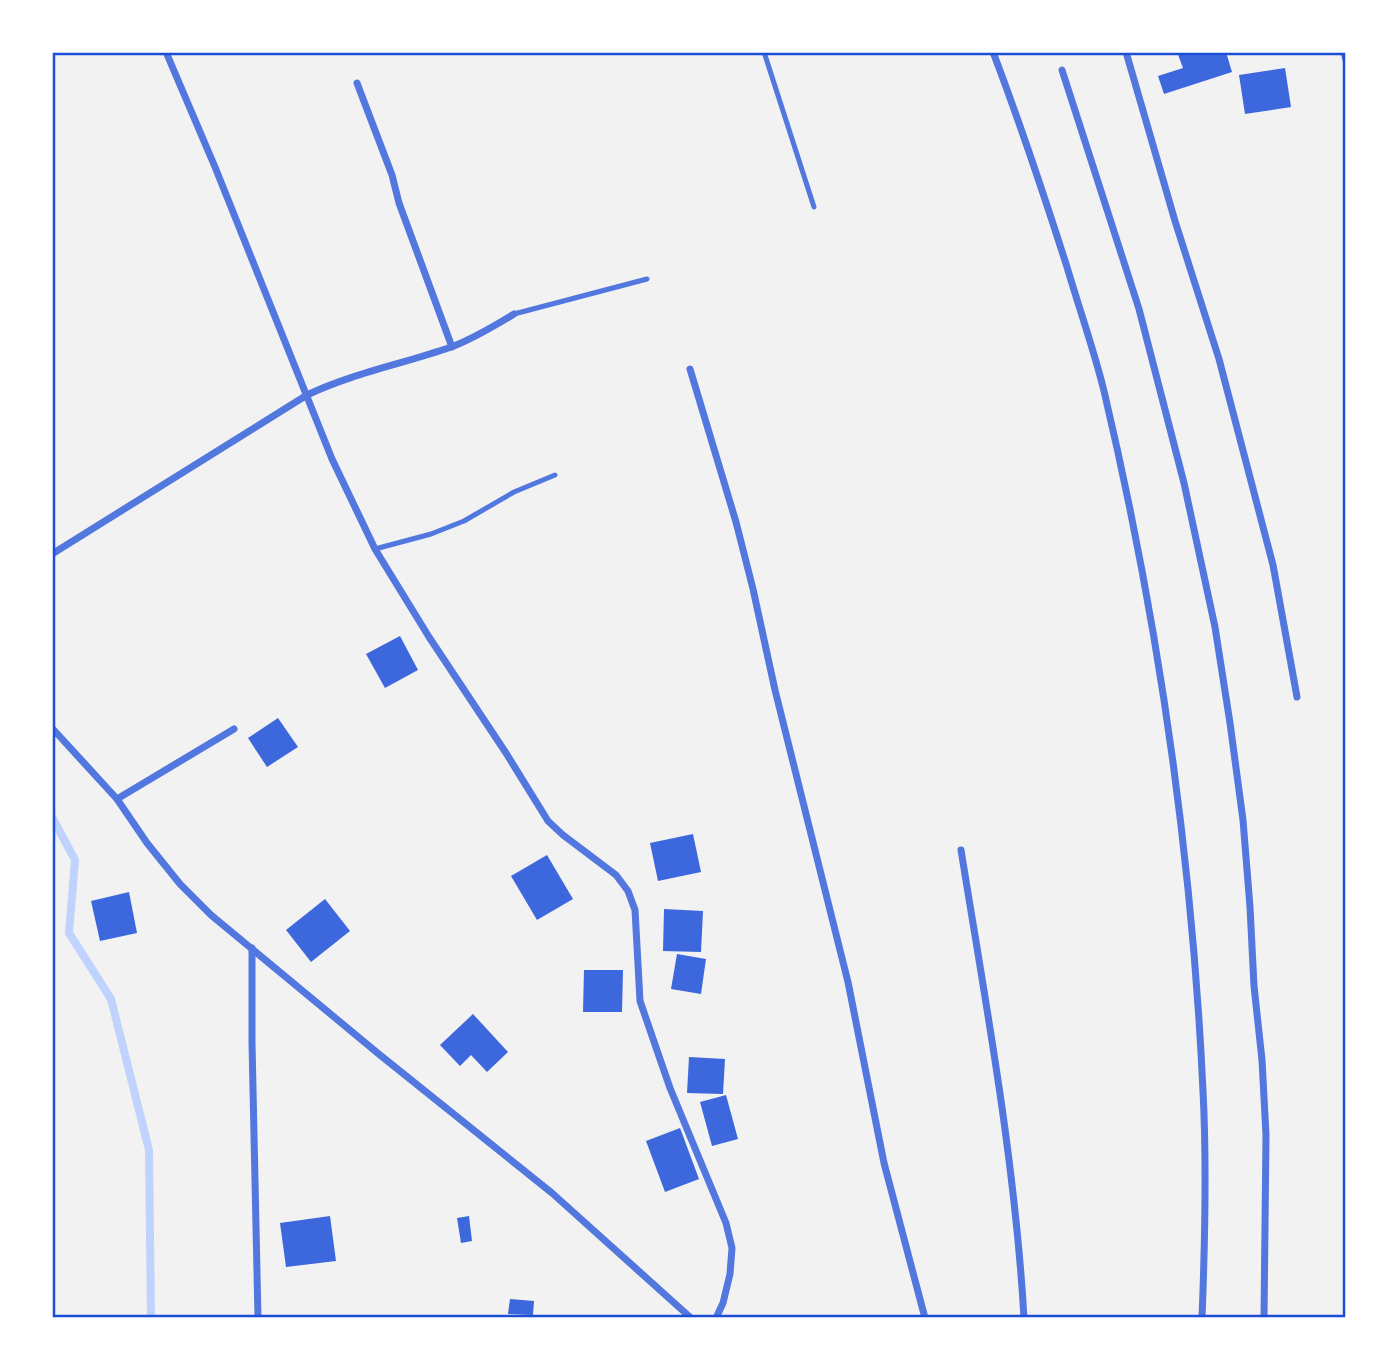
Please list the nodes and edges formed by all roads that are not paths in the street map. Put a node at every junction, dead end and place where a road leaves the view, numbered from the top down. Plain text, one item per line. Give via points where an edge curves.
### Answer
1 (166, 52) edge
2 (764, 52) edge
3 (993, 52) edge
4 (1126, 52) edge
5 (1344, 52) edge
6 (1346, 60) edge
7 (1062, 70) dead end
8 (357, 83) dead end
9 (814, 207) dead end
10 (647, 279) dead end
11 (514, 314) joint
12 (452, 347) junction
13 (690, 369) dead end
14 (307, 395) junction
15 (555, 475) dead end
16 (375, 549) junction
17 (52, 554) edge
18 (1297, 696) dead end
19 (52, 728) edge
20 (234, 729) dead end
21 (117, 799) junction
22 (961, 850) dead end
23 (252, 948) junction
24 (258, 1318) edge
25 (691, 1318) edge
26 (716, 1318) edge
27 (925, 1318) edge
28 (1024, 1318) edge
29 (1202, 1318) edge
30 (1264, 1318) edge

1 - 14 street
2 - 9 lane
3 - 29 street via 1044,194 1103,389 1155,646 1196,974 1205,1195
4 - 18 street via 1219,359 1273,565
5 - 6 street
7 - 30 street via 1139,309 1184,483 1219,654 1243,820 1262,1060
8 - 12 street
10 - 11 lane
11 - 12 street
12 - 14 street via 331,383
13 - 27 street via 750,576 848,982 884,1163
14 - 16 street
14 - 17 street
15 - 16 lane via 464,521
16 - 26 street via 548,821 616,875 628,891 635,910 640,1001 732,1248 730,1274
19 - 21 street
20 - 21 street
21 - 23 street via 180,884
22 - 28 street via 1004,1120
23 - 24 street
23 - 25 street via 543,1185

